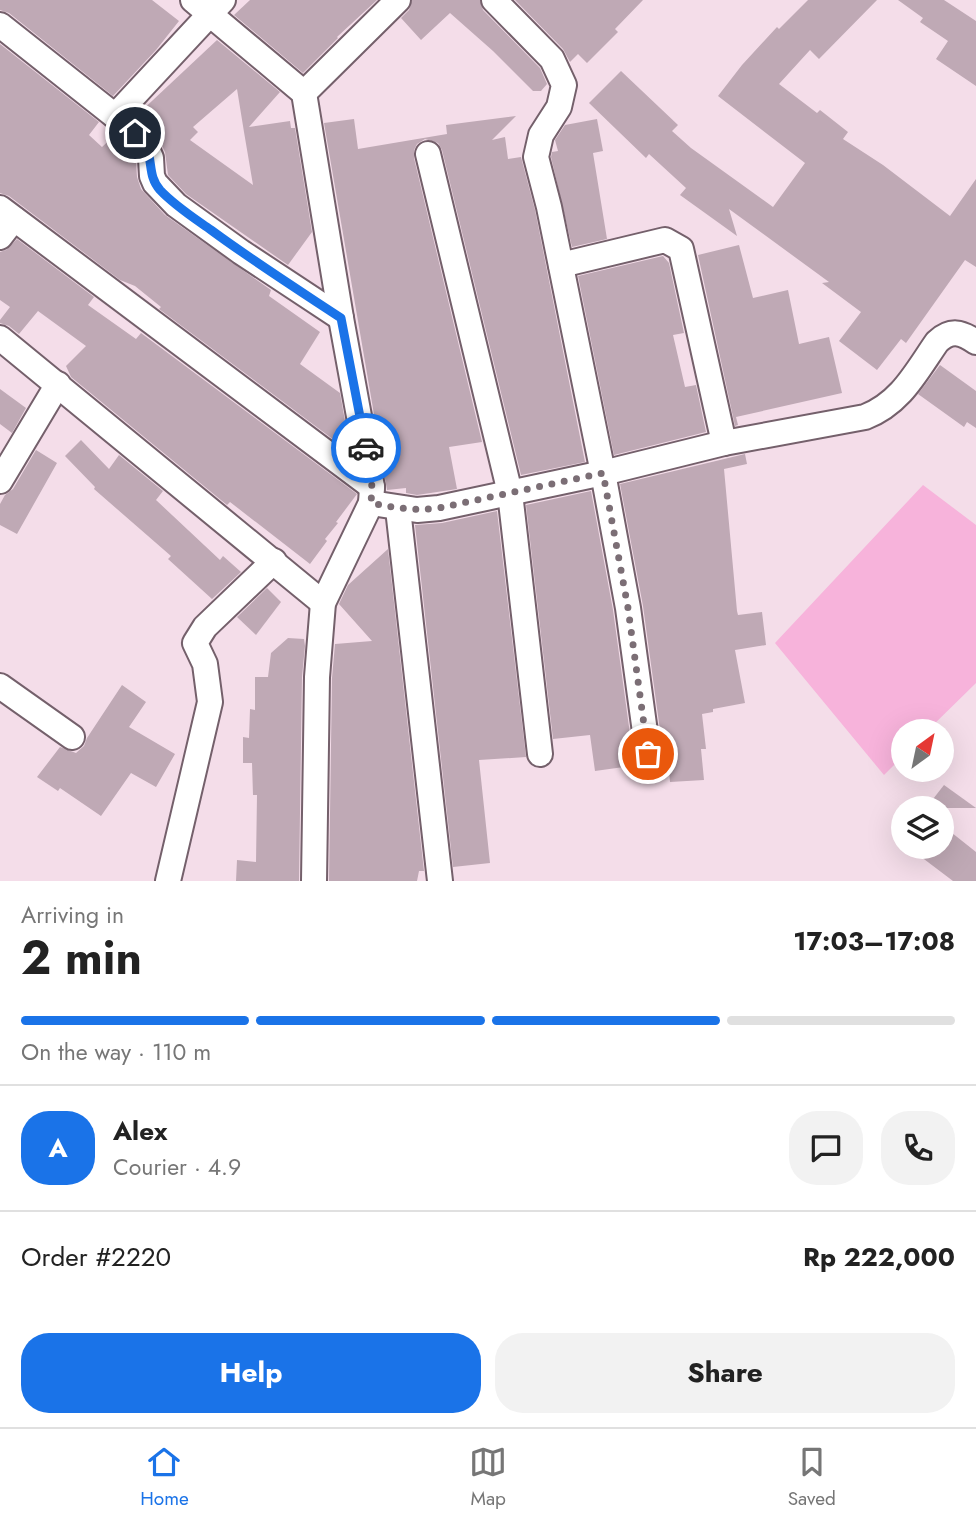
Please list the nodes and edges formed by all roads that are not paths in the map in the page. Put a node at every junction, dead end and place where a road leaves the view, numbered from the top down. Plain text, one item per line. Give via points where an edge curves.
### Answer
1 (398, 0) edge
2 (494, 0) edge
3 (209, 4) edge
4 (0, 25) edge
5 (304, 93) junction
6 (116, 116) junction
7 (428, 154) dead end
8 (5, 221) edge
9 (561, 265) junction
10 (341, 318) junction
11 (0, 338) edge
12 (976, 342) edge
13 (58, 384) junction
14 (724, 443) junction
15 (603, 473) junction
16 (0, 481) edge
17 (510, 493) junction
18 (371, 495) junction
19 (398, 509) junction
20 (274, 561) junction
21 (323, 603) junction
22 (0, 686) edge
23 (72, 737) dead end
24 (540, 754) dead end
25 (648, 754) dead end
26 (168, 881) edge
27 (314, 881) edge
28 (440, 881) edge

1 - 5 street
2 - 9 street via 552,59 564,85 536,156
3 - 5 street
3 - 6 street
4 - 6 street
5 - 10 street
6 - 10 street via 143,140 155,183 176,205
7 - 17 street
8 - 18 street
9 - 14 street via 665,240 681,248
9 - 15 street
10 - 18 street
11 - 13 street
12 - 14 street via 962,334 945,335 895,400 865,418
13 - 16 street
13 - 20 street
14 - 15 street
15 - 17 street
15 - 25 street
17 - 19 street via 439,508
17 - 24 street
18 - 19 street
18 - 21 street
19 - 28 street
20 - 21 street
20 - 26 street via 205,627 195,643 205,664 210,702
21 - 27 street via 317,677
22 - 23 street

